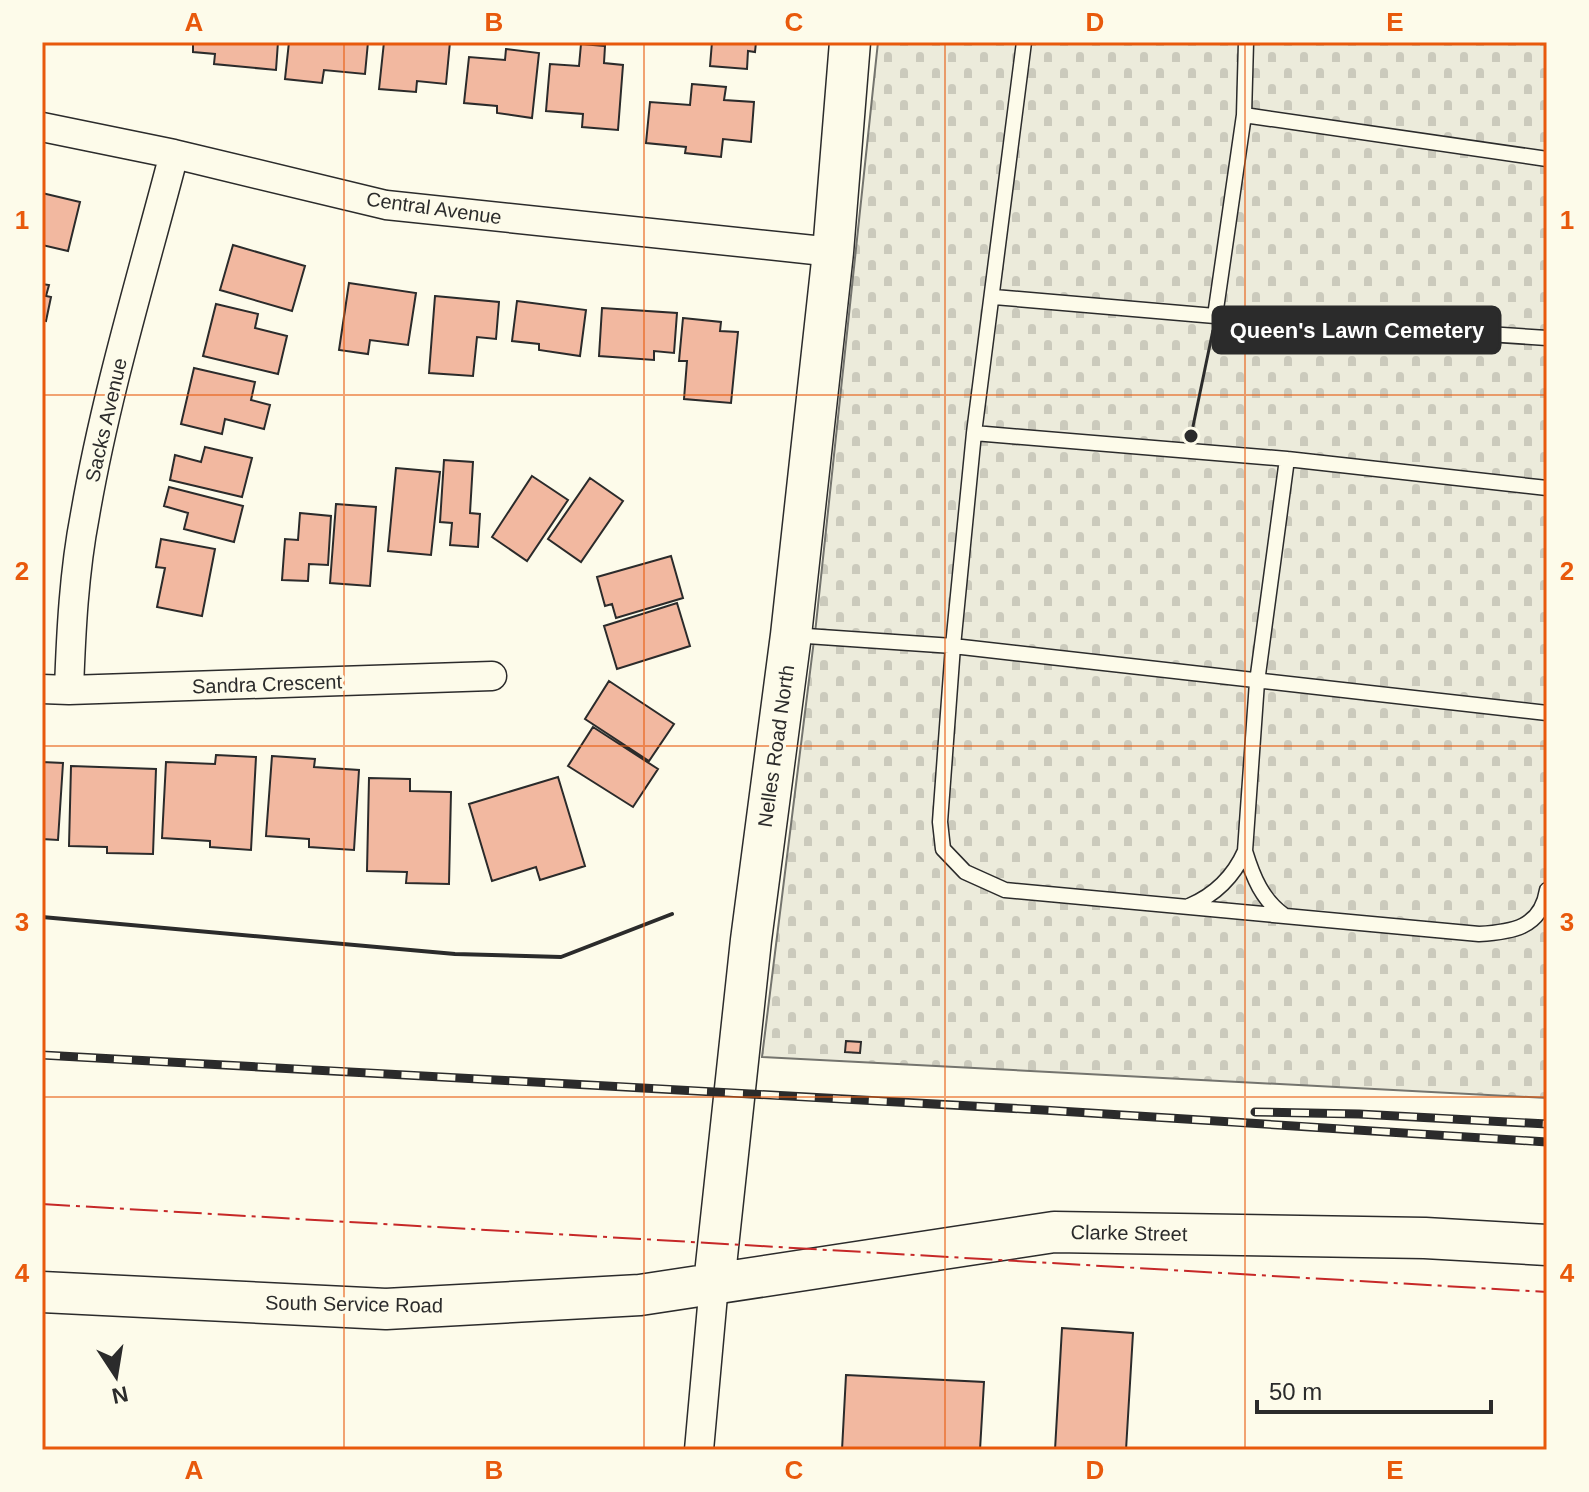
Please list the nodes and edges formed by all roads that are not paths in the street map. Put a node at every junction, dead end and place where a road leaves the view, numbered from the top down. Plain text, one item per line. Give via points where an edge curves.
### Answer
1 (850, 42) edge
2 (1024, 42) edge
3 (1246, 42) edge
4 (1244, 115) junction
5 (42, 127) edge
6 (174, 154) junction
7 (1547, 159) edge
8 (833, 252) junction
9 (994, 297) junction
10 (1215, 316) junction
11 (1547, 338) edge
12 (974, 433) junction
13 (1287, 459) junction
14 (1547, 488) edge
15 (791, 635) junction
16 (953, 646) junction
17 (492, 676) dead end
18 (1257, 682) junction
19 (56, 690) edge
20 (1547, 713) edge
21 (1245, 851) junction
22 (1547, 890) edge
23 (1188, 907) junction
24 (1286, 916) junction
25 (1547, 1245) edge
26 (714, 1284) junction
27 (42, 1292) edge
28 (699, 1450) edge

1 - 8 street, Nelles Road North
2 - 9 lane
3 - 4 lane
4 - 7 lane
4 - 10 lane
5 - 6 street, Central Avenue
6 - 8 street, Central Avenue via 386,205
6 - 19 street, Sacks Avenue via 85,515 70,636
8 - 15 street, Nelles Road North
9 - 10 lane
9 - 12 lane
10 - 11 lane
12 - 13 lane
12 - 16 lane
13 - 14 lane
13 - 18 lane
15 - 16 lane
15 - 26 street, Nelles Road North
16 - 18 lane
16 - 23 lane via 940,822 943,849 965,872 1005,890
17 - 19 street, Sandra Crescent
18 - 20 lane
18 - 21 lane
21 - 23 lane via 1220,888
21 - 24 lane via 1252,877
22 - 24 lane via 1533,920 1511,932 1479,934
23 - 24 lane
25 - 26 street, Clarke Street via 1054,1232
26 - 27 street, South Service Road via 640,1295 386,1309
26 - 28 street, Nelles Road North

